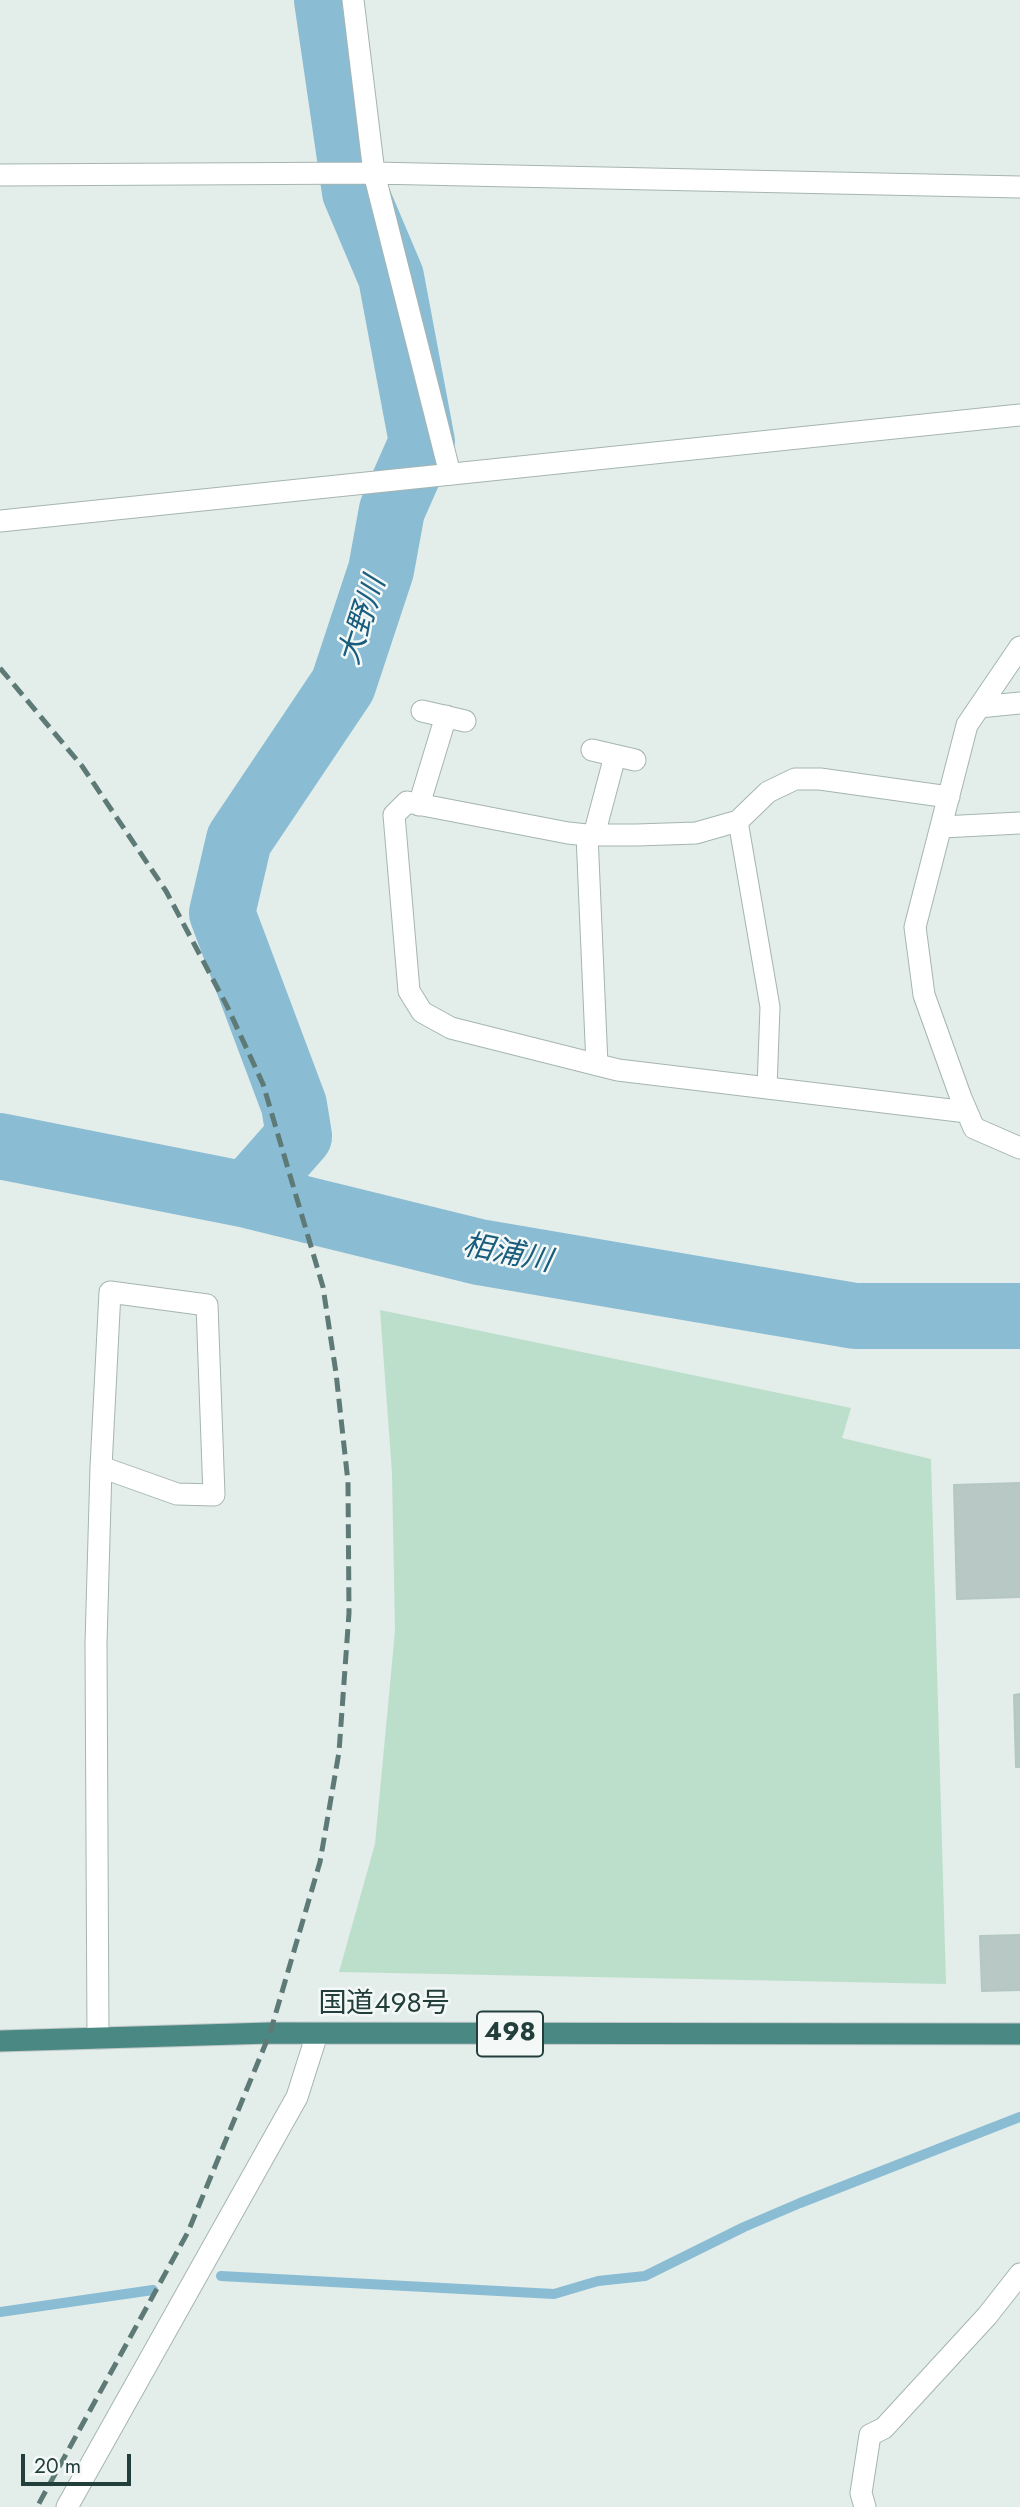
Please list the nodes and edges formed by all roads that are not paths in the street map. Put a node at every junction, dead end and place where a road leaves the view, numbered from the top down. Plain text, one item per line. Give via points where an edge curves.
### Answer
1 (353, 0) edge
2 (374, 173) junction
3 (0, 175) edge
4 (1020, 187) edge
5 (1020, 415) edge
6 (450, 474) junction
7 (0, 521) edge
8 (1020, 647) edge
9 (1020, 703) edge
10 (979, 707) junction
11 (422, 711) dead end
12 (592, 750) dead end
13 (949, 797) junction
14 (419, 804) junction
15 (738, 821) junction
16 (1020, 822) edge
17 (942, 827) junction
18 (590, 835) junction
19 (597, 1065) junction
20 (767, 1088) junction
21 (967, 1112) junction
22 (1020, 1148) edge
23 (101, 1468) junction
24 (317, 2034) junction
25 (1020, 2034) edge
26 (98, 2038) junction
27 (0, 2041) edge
28 (1020, 2274) edge
29 (67, 2507) edge
30 (864, 2507) edge

1 - 2 street
2 - 3 street
2 - 4 street
2 - 6 street
5 - 6 street
6 - 7 street
8 - 10 street
9 - 10 street
10 - 13 street via 967,725
11 - 14 street via 455,719
12 - 18 street via 625,758
13 - 15 street via 795,779 768,792
13 - 17 street
14 - 18 street
14 - 19 street via 407,802 394,815 409,992 422,1012 451,1028
15 - 18 street via 695,833
15 - 20 lane via 770,1007
16 - 17 street
17 - 21 street via 915,927 924,995
18 - 19 street
19 - 20 street
20 - 21 street
21 - 22 street via 974,1128
23 - 23 street via 110,1292 207,1305 214,1495 177,1494
23 - 26 street via 96,1643
24 - 25 highway, 国道498号 / 498
24 - 26 highway, 国道498号 / 498
24 - 29 street via 297,2097
26 - 27 highway, 国道498号 / 498
28 - 30 street via 884,2428 870,2435 861,2493

